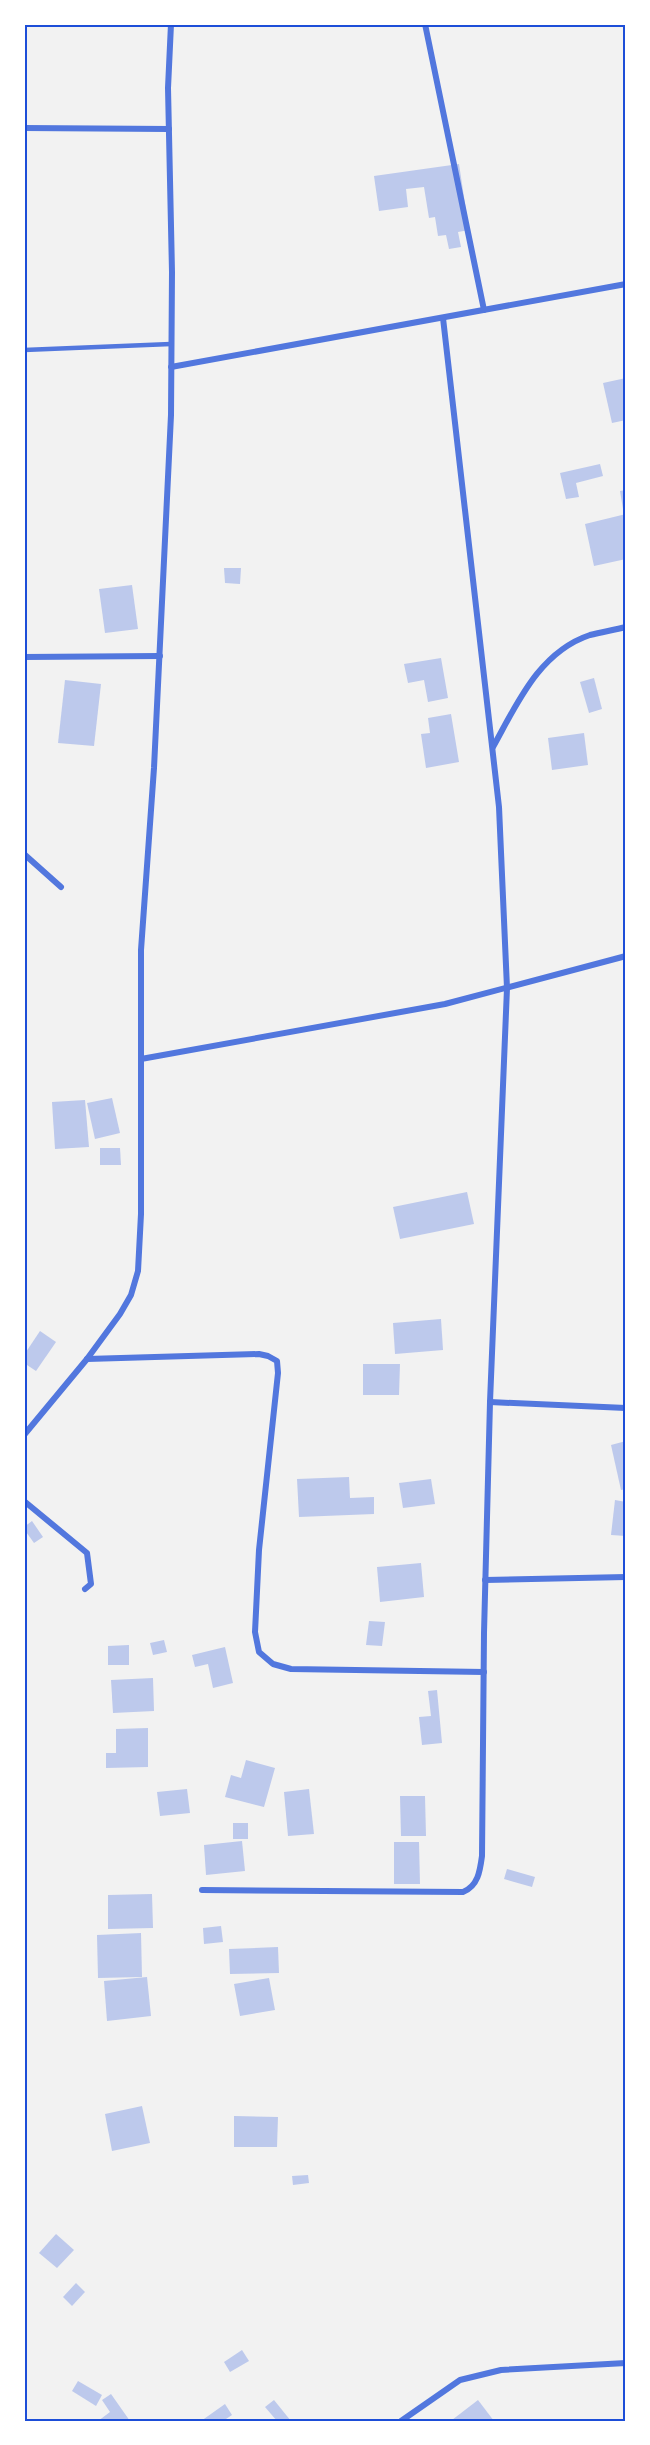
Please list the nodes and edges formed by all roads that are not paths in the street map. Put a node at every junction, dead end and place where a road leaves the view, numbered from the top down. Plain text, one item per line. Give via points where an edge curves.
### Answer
1 (171, 24) edge
2 (425, 24) edge
3 (24, 128) edge
4 (169, 129) junction
5 (626, 284) edge
6 (484, 310) junction
7 (443, 318) junction
8 (171, 344) junction
9 (24, 350) edge
10 (171, 367) junction
11 (626, 627) edge
12 (160, 656) junction
13 (24, 657) edge
14 (492, 747) junction
15 (24, 854) edge
16 (61, 887) dead end
17 (626, 956) edge
18 (507, 988) junction
19 (141, 1059) junction
20 (87, 1359) junction
21 (490, 1402) junction
22 (626, 1408) edge
23 (24, 1435) edge
24 (24, 1501) edge
25 (626, 1577) edge
26 (485, 1580) junction
27 (85, 1589) dead end
28 (484, 1672) junction
29 (202, 1890) dead end
30 (626, 2363) edge
31 (401, 2421) edge

1 - 4 street
2 - 6 street
3 - 4 street
4 - 8 street
5 - 6 street
6 - 7 street
7 - 10 street
7 - 14 street
8 - 9 lane
8 - 10 street
10 - 12 street
11 - 14 street via 589,636 563,648 545,663
12 - 13 street
12 - 19 street via 141,950
14 - 18 street via 499,807
15 - 16 street
17 - 18 street
18 - 19 street via 445,1004
18 - 21 street
19 - 20 street via 138,1270 131,1295
20 - 23 street
20 - 28 street via 259,1354 277,1361 255,1632 259,1652 273,1664 291,1669
21 - 22 street
21 - 26 street
24 - 27 street via 87,1553 91,1584
25 - 26 street
26 - 28 street
28 - 29 street via 482,1856 471,1889
30 - 31 street via 501,2370 460,2380

